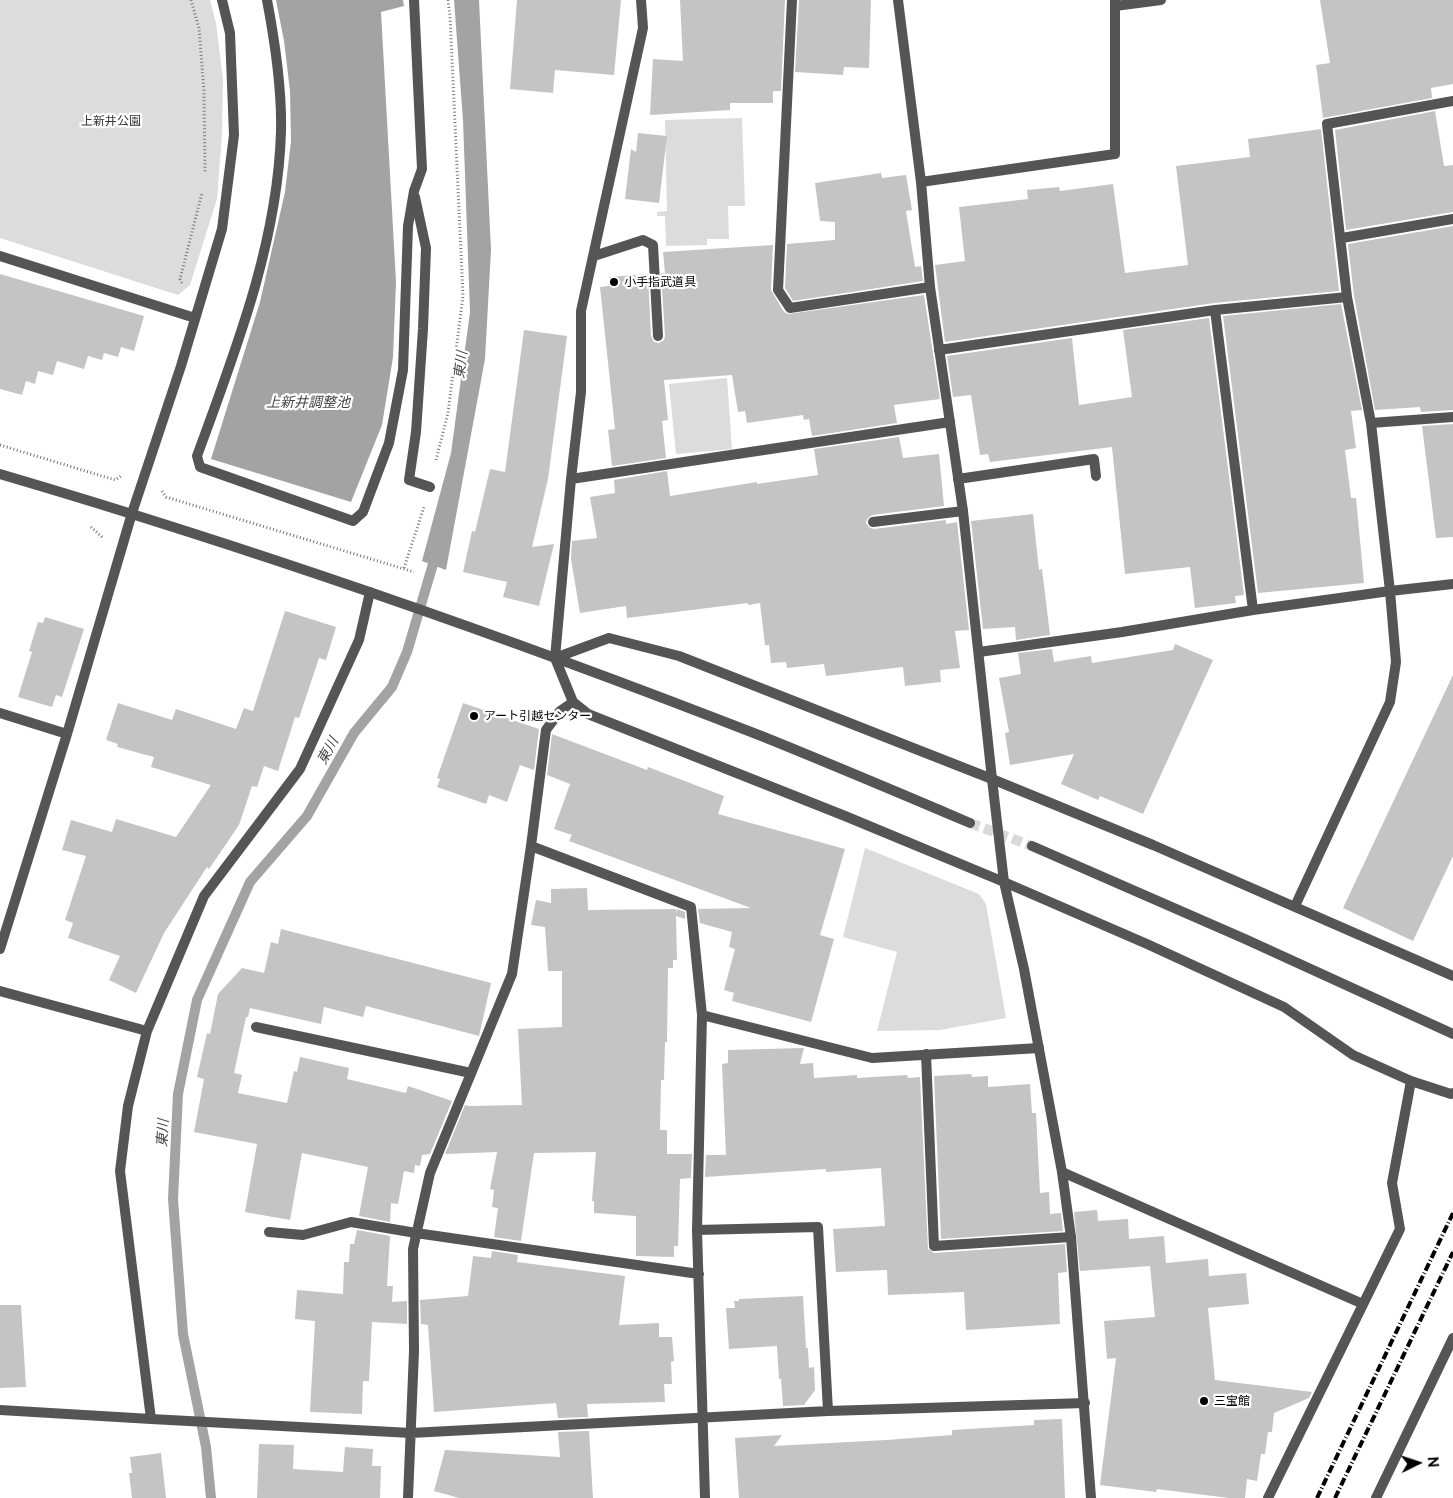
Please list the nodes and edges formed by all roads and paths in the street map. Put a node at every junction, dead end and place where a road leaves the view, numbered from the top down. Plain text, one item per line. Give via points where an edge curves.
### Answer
1 (192, 0) edge
2 (222, 0) edge
3 (267, 0) edge
4 (414, 0) edge
5 (641, 0) edge
6 (792, 0) edge
7 (898, 0) edge
8 (1161, 0) edge
9 (1115, 3) edge
10 (1453, 102) edge
11 (205, 181) dead end
12 (921, 182) junction
13 (203, 190) dead end
14 (414, 191) junction
15 (1453, 219) edge
16 (1342, 238) junction
17 (0, 256) edge
18 (594, 256) junction
19 (930, 287) junction
20 (184, 288) dead end
21 (1348, 296) junction
22 (1215, 310) junction
23 (196, 318) junction
24 (658, 336) dead end
25 (939, 350) junction
26 (1453, 417) edge
27 (950, 422) junction
28 (1370, 423) junction
29 (0, 445) edge
30 (0, 474) edge
31 (1096, 476) dead end
32 (144, 479) junction
33 (571, 479) junction
34 (958, 479) junction
35 (430, 487) dead end
36 (963, 511) junction
37 (132, 513) junction
38 (872, 522) dead end
39 (414, 572) dead end
40 (1453, 584) edge
41 (1390, 590) junction
42 (370, 592) junction
43 (1253, 610) junction
44 (979, 652) junction
45 (555, 658) junction
46 (573, 702) junction
47 (0, 713) edge
48 (67, 734) junction
49 (992, 779) junction
50 (970, 823) tunnel mouth
51 (531, 846) junction
52 (1032, 846) tunnel mouth
53 (1004, 882) junction
54 (1295, 906) junction
55 (0, 949) edge
56 (1453, 976) edge
57 (0, 991) edge
58 (702, 1015) junction
59 (256, 1027) dead end
60 (147, 1031) junction
61 (1453, 1034) edge
62 (1039, 1048) junction
63 (926, 1054) junction
64 (471, 1073) junction
65 (1410, 1081) junction
66 (1453, 1093) edge
67 (1062, 1172) junction
68 (697, 1230) junction
69 (269, 1232) dead end
70 (416, 1233) junction
71 (1071, 1237) junction
72 (699, 1274) junction
73 (1363, 1304) junction
74 (1452, 1343) edge
75 (1085, 1403) junction
76 (0, 1410) edge
77 (828, 1412) junction
78 (151, 1419) junction
79 (703, 1419) junction
80 (411, 1433) junction
81 (408, 1498) edge
82 (705, 1498) edge
83 (1092, 1498) edge
84 (1268, 1498) edge
85 (1376, 1498) edge

1 - 11 path via 199,28 204,92
2 - 23 street via 230,33 234,136 222,229
3 - 14 street via 277,57 281,131 274,202 238,340 198,456 200,467 353,521 363,512 389,443 402,370 408,226
4 - 14 street via 422,169
5 - 18 street via 643,28
6 - 19 street via 778,290 790,308
7 - 12 street
8 - 9 street
9 - 12 street via 1116,154
10 - 16 street via 1327,124
12 - 19 street
13 - 20 path via 180,279
14 - 35 street via 426,248 416,439 409,480
15 - 16 street
16 - 21 street
17 - 23 street
18 - 24 street via 643,240 652,245
18 - 33 street via 582,311 581,392
19 - 25 street
21 - 22 street
21 - 28 street
22 - 25 street
22 - 43 street
23 - 32 street
25 - 27 street
26 - 28 street
27 - 33 street
27 - 34 street
28 - 41 street
29 - 32 path via 115,480 122,474
30 - 37 street
31 - 34 street via 1094,459
32 - 37 street
32 - 39 path via 157,485 166,497
33 - 45 street
34 - 36 street
36 - 38 street
36 - 44 street
37 - 42 street
37 - 48 street
40 - 41 street
41 - 43 street
41 - 54 street via 1396,662 1390,702
42 - 45 street
42 - 60 street via 359,640 300,769 204,896
43 - 44 street
44 - 49 street
45 - 46 street
45 - 49 street via 609,638 678,656
45 - 50 street via 765,738
46 - 51 street via 560,711 546,730
46 - 53 street via 588,714
47 - 48 street
48 - 55 street
49 - 53 street, bridge
49 - 54 street
51 - 58 street via 691,907
51 - 64 street via 512,974
52 - 61 street
53 - 62 street
53 - 65 street via 1284,1007 1353,1055
54 - 56 street
57 - 60 street
58 - 63 street via 872,1058
58 - 68 street
59 - 64 street
60 - 78 street via 128,1106 120,1171
62 - 63 street
62 - 67 street
63 - 71 street via 934,1246
64 - 70 street via 430,1173
65 - 66 street
65 - 73 street via 1392,1183 1400,1230
67 - 71 street
67 - 73 street
68 - 72 street
68 - 77 street via 818,1227
69 - 70 street via 304,1235 351,1222
70 - 72 street
70 - 80 street via 413,1249
71 - 75 street
72 - 79 street
73 - 84 street
74 - 85 street
75 - 77 street
75 - 83 street
76 - 78 street
77 - 79 street
78 - 80 street
79 - 80 street
79 - 82 street
80 - 81 street

